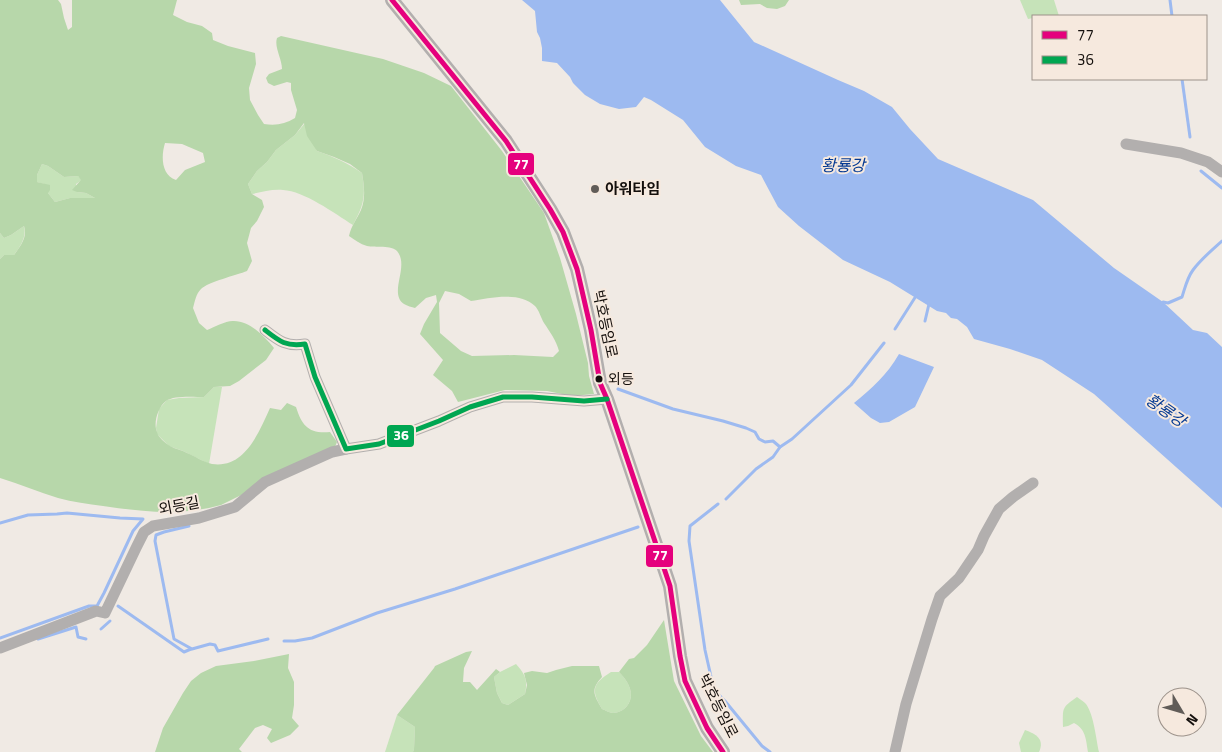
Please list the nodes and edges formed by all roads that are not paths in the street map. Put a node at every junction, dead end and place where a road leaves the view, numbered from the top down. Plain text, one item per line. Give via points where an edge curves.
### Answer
1 (392, 0) edge
2 (1126, 144) dead end
3 (1222, 172) edge
4 (265, 330) dead end
5 (607, 399) junction
6 (346, 449) junction
7 (1033, 483) dead end
8 (0, 648) edge
9 (723, 752) edge
10 (895, 752) edge

1 - 5 street, 박호등임로 via 506,142 563,232 577,269 600,383
2 - 3 street via 1181,154 1208,162
4 - 6 street via 281,342 295,346 305,344
5 - 6 street, 외등길 via 503,397 379,444
5 - 9 street, 박호등임로 via 670,586 685,681 707,728
6 - 8 street, 외등길 via 332,452 265,482 235,508 153,526 144,532 105,613 96,611
7 - 10 street via 999,510 959,578 940,596 906,704

